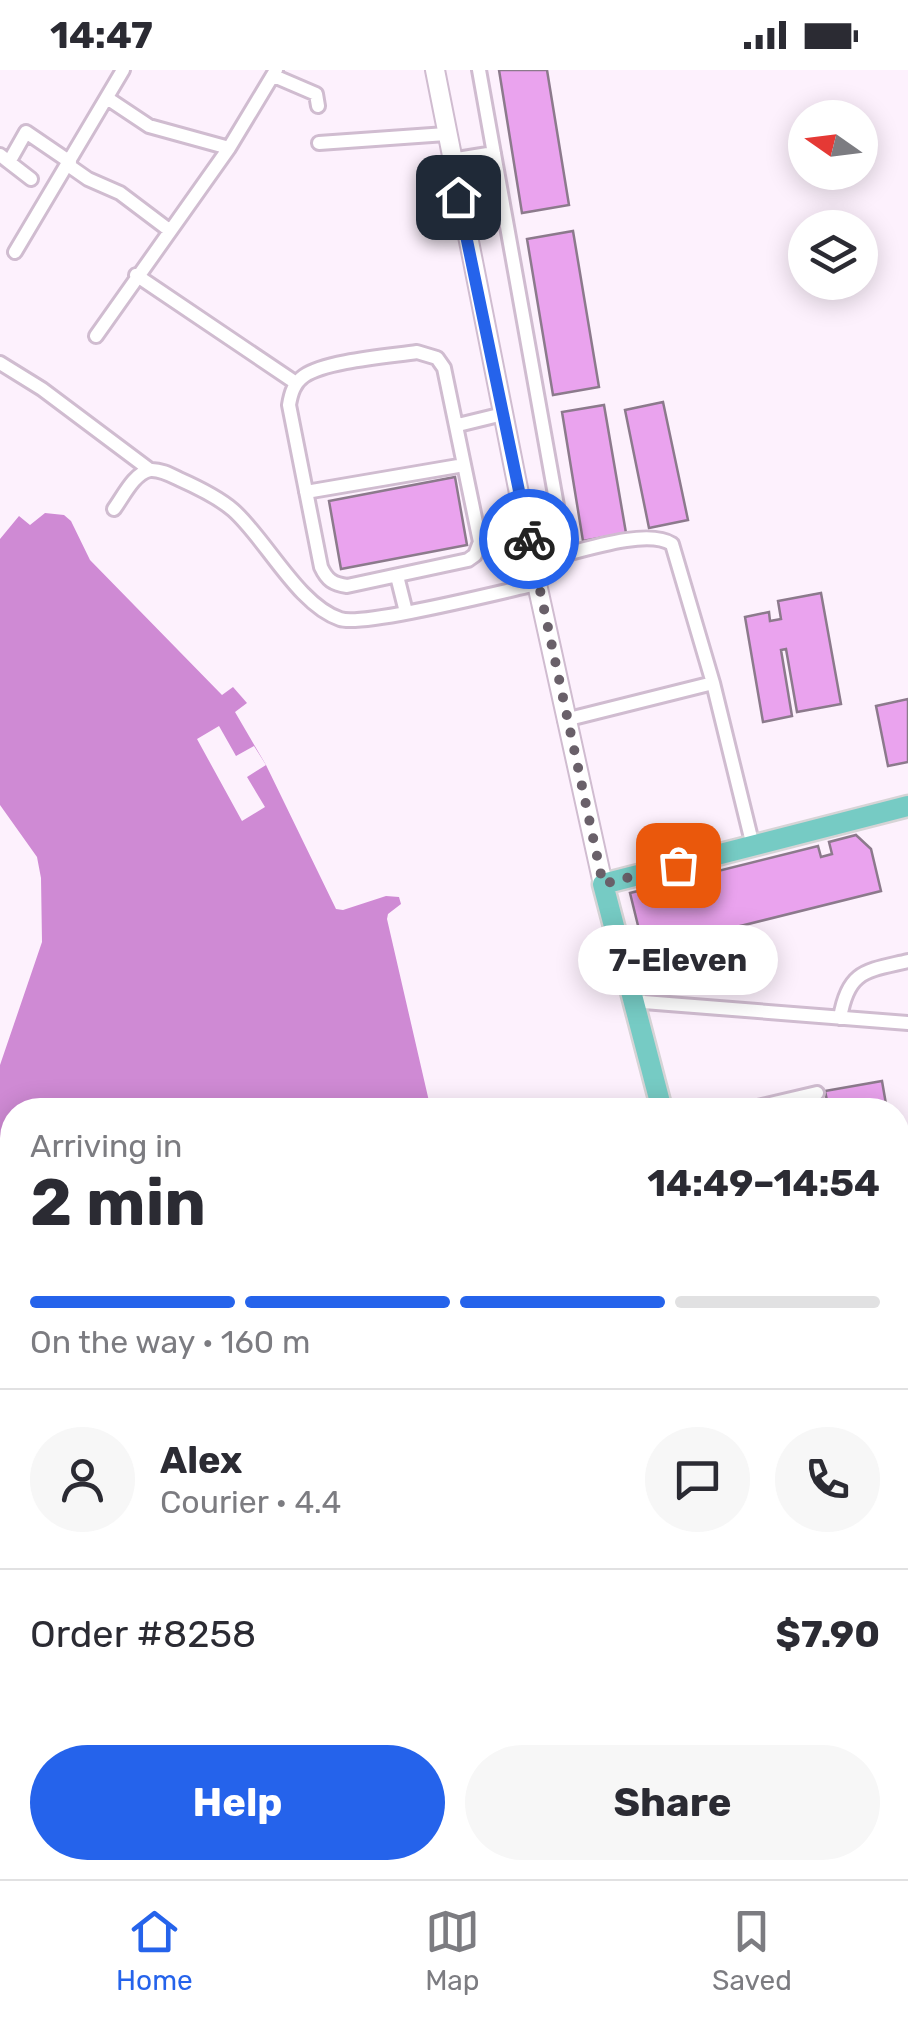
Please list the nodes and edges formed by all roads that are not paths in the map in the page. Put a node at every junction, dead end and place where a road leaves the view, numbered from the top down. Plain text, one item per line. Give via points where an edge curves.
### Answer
1 (123, 70) edge
2 (435, 70) edge
3 (479, 70) edge
4 (275, 73) edge
5 (107, 98) junction
6 (318, 106) dead end
7 (446, 134) junction
8 (318, 143) dead end
9 (229, 148) junction
10 (494, 153) junction
11 (5, 158) edge
12 (451, 160) junction
13 (69, 163) junction
14 (31, 179) dead end
15 (169, 230) junction
16 (15, 252) dead end
17 (136, 276) junction
18 (96, 336) dead end
19 (0, 363) edge
20 (296, 383) junction
21 (503, 414) junction
22 (458, 425) junction
23 (464, 465) junction
24 (150, 470) junction
25 (306, 492) junction
26 (114, 509) dead end
27 (566, 556) junction
28 (534, 562) junction
29 (397, 576) junction
30 (537, 584) junction
31 (406, 612) junction
32 (713, 683) junction
33 (566, 720) junction
34 (908, 806) edge
35 (753, 846) junction
36 (603, 884) junction
37 (908, 961) edge
38 (631, 1001) junction
39 (840, 1018) junction
40 (908, 1023) edge
41 (817, 1093) dead end
42 (659, 1098) edge
43 (796, 1098) edge

1 - 5 street
2 - 7 main road
3 - 10 street
4 - 6 street via 316,94
4 - 9 street
5 - 9 street via 150,126
5 - 13 street
7 - 8 street
7 - 12 main road
9 - 15 street
10 - 12 street
10 - 27 street
11 - 13 street via 26,132
11 - 14 street
12 - 21 main road
13 - 15 street
13 - 16 street
15 - 17 street
17 - 18 street
17 - 20 street
19 - 24 street
20 - 22 street via 346,363 429,354 444,368
20 - 25 street via 290,404
21 - 22 street
21 - 28 main road
22 - 23 street
23 - 25 street
23 - 29 street via 478,551 468,560
24 - 26 street
24 - 31 street via 189,483 232,510 330,614 352,622
25 - 29 street via 330,582 346,586
27 - 28 street
27 - 32 street via 636,538 672,544
28 - 30 main road
29 - 31 street
30 - 31 street
30 - 33 main road
32 - 33 street
32 - 35 street
33 - 36 main road
34 - 35 main road
35 - 36 main road
36 - 38 main road
37 - 39 street via 860,976 844,992
38 - 39 street
38 - 42 main road
39 - 40 street
41 - 43 street

